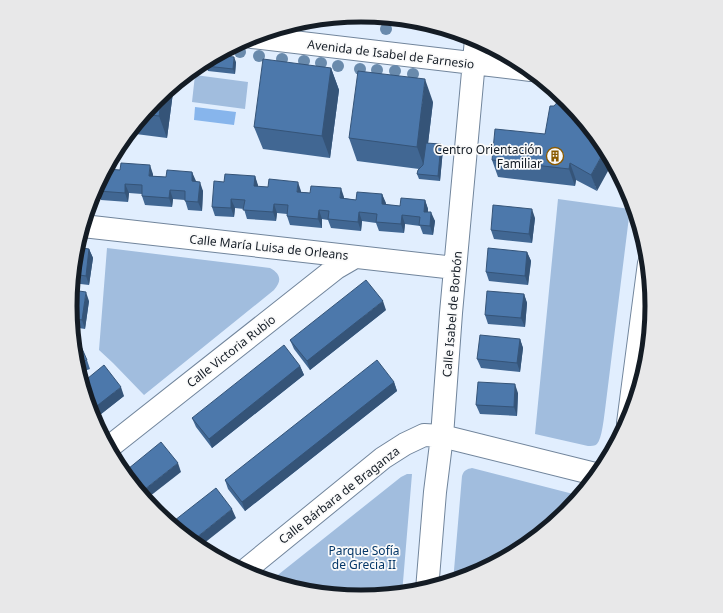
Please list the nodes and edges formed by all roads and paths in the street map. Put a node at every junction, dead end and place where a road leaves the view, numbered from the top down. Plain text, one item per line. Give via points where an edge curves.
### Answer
1 (266, 39) edge
2 (475, 46) edge
3 (474, 64) junction
4 (518, 69) edge
5 (89, 227) edge
6 (355, 257) junction
7 (455, 268) junction
8 (645, 323) edge
9 (644, 340) edge
10 (637, 378) edge
11 (442, 436) junction
12 (113, 444) edge
13 (592, 473) edge
14 (249, 567) edge
15 (428, 583) edge

1 - 3 street, Avenida de Isabel de Farnesio
2 - 3 street, Calle Isabel de Borbón
3 - 4 street, Avenida de Isabel de Farnesio
3 - 7 street, Calle Isabel de Borbón
5 - 6 street, Calle María Luisa de Orleans
6 - 7 street, Calle María Luisa de Orleans
6 - 12 street, Calle Victoria Rubio via 336,268
7 - 11 street, Calle Isabel de Borbón
8 - 9 street
9 - 10 street
11 - 13 street, Calle Bárbara de Braganza
11 - 14 street, Calle Bárbara de Braganza via 424,435 383,458
11 - 15 street, Calle Isabel de Borbón

